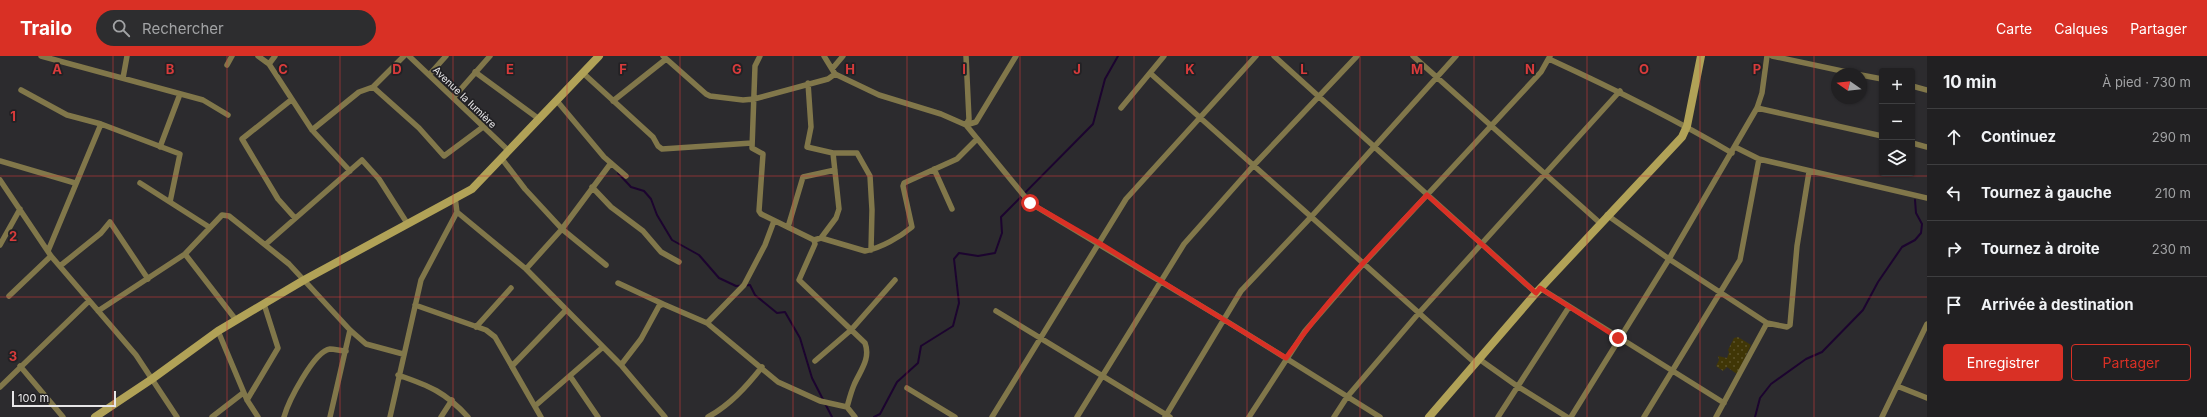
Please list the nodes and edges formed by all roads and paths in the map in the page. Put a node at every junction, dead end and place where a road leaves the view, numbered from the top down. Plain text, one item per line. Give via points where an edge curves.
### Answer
1 (41, 56) edge
2 (127, 56) edge
3 (232, 56) edge
4 (258, 56) edge
5 (275, 56) edge
6 (404, 56) edge
7 (409, 56) edge
8 (446, 56) edge
9 (490, 56) edge
10 (599, 56) edge
11 (760, 56) edge
12 (824, 56) edge
13 (843, 56) edge
14 (966, 56) edge
15 (1016, 56) edge
16 (1164, 56) edge
17 (1256, 56) edge
18 (1274, 56) edge
19 (1357, 56) edge
20 (1413, 56) edge
21 (1456, 56) edge
22 (1702, 56) edge
23 (1767, 56) edge
24 (1772, 56) edge
25 (665, 58) edge
26 (1549, 58) edge
27 (269, 64) junction
28 (227, 65) dead end
29 (1831, 69) edge
30 (834, 71) junction
31 (475, 72) junction
32 (583, 73) junction
33 (1150, 73) junction
34 (429, 75) junction
35 (1867, 76) edge
36 (1437, 77) junction
37 (123, 78) junction
38 (1879, 79) edge
39 (808, 83) junction
40 (373, 87) junction
41 (1915, 87) edge
42 (21, 90) dead end
43 (1927, 90) edge
44 (1620, 91) junction
45 (180, 94) junction
46 (1318, 97) junction
47 (453, 98) junction
48 (754, 99) junction
49 (291, 100) junction
50 (557, 101) junction
51 (613, 101) junction
52 (1121, 108) dead end
53 (1757, 108) junction
54 (228, 115) dead end
55 (1202, 117) junction
56 (539, 119) junction
57 (100, 124) junction
58 (966, 125) junction
59 (1491, 126) junction
60 (1687, 126) junction
61 (483, 127) junction
62 (312, 130) junction
63 (1879, 135) edge
64 (977, 139) junction
65 (752, 143) junction
66 (1915, 144) edge
67 (1373, 146) junction
68 (160, 147) junction
69 (1735, 147) junction
70 (1927, 147) edge
71 (509, 151) junction
72 (833, 153) junction
73 (1732, 153) junction
74 (1759, 158) junction
75 (502, 159) junction
76 (0, 160) edge
77 (611, 163) junction
78 (1254, 165) junction
79 (934, 169) junction
80 (835, 170) junction
81 (350, 171) junction
82 (1809, 172) junction
83 (1544, 175) junction
84 (626, 176) dead end
85 (0, 180) edge
86 (75, 183) junction
87 (140, 183) dead end
88 (592, 186) junction
89 (1427, 195) junction
90 (455, 197) junction
91 (1927, 198) edge
92 (170, 202) junction
93 (20, 209) junction
94 (952, 209) dead end
95 (457, 212) junction
96 (1607, 214) junction
97 (1311, 217) junction
98 (295, 218) junction
99 (774, 221) junction
100 (407, 223) junction
101 (1600, 223) junction
102 (209, 227) junction
103 (788, 227) junction
104 (562, 229) junction
105 (818, 239) junction
106 (1099, 243) junction
107 (266, 244) junction
108 (0, 245) edge
109 (1482, 245) junction
110 (871, 250) junction
111 (50, 254) junction
112 (185, 254) junction
113 (1669, 259) junction
114 (679, 262) dead end
115 (1364, 263) junction
116 (606, 265) dead end
117 (60, 266) junction
118 (526, 269) junction
119 (148, 279) junction
120 (304, 280) junction
121 (895, 280) dead end
122 (1161, 280) junction
123 (618, 283) dead end
124 (511, 288) dead end
125 (1538, 291) junction
126 (1721, 293) junction
127 (9, 296) dead end
128 (89, 301) junction
129 (264, 304) junction
130 (663, 304) junction
131 (415, 305) junction
132 (1569, 307) junction
133 (566, 310) junction
134 (98, 311) junction
135 (996, 311) dead end
136 (1418, 314) junction
137 (1223, 318) junction
138 (236, 320) junction
139 (707, 323) junction
140 (1767, 323) junction
141 (1927, 324) edge
142 (476, 326) junction
143 (350, 330) junction
144 (851, 330) junction
145 (218, 331) junction
146 (1040, 338) junction
147 (1618, 338) junction
148 (603, 348) junction
149 (346, 352) junction
150 (403, 354) junction
151 (1286, 358) junction
152 (815, 361) dead end
153 (1477, 361) junction
154 (621, 365) junction
155 (20, 366) junction
156 (512, 366) junction
157 (762, 367) junction
158 (1672, 371) junction
159 (398, 376) junction
160 (570, 376) junction
161 (1101, 376) junction
162 (152, 379) junction
163 (1517, 386) junction
164 (1897, 386) junction
165 (0, 387) edge
166 (907, 388) dead end
167 (243, 393) junction
168 (1346, 397) junction
169 (1927, 398) edge
170 (247, 400) junction
171 (452, 400) junction
172 (1724, 402) junction
173 (535, 406) junction
174 (847, 407) junction
175 (720, 410) junction
176 (1167, 416) edge
177 (63, 417) edge
178 (95, 417) edge
179 (177, 417) edge
180 (212, 417) edge
181 (258, 417) edge
182 (284, 417) edge
183 (330, 417) edge
184 (390, 417) edge
185 (441, 417) edge
186 (468, 417) edge
187 (541, 417) edge
188 (598, 417) edge
189 (665, 417) edge
190 (708, 417) edge
191 (722, 417) edge
192 (855, 417) edge
193 (956, 417) edge
194 (992, 417) edge
195 (1077, 417) edge
196 (1249, 417) edge
197 (1334, 417) edge
198 (1380, 417) edge
199 (1429, 417) edge
200 (1498, 417) edge
201 (1567, 417) edge
202 (1571, 417) edge
203 (1644, 417) edge
204 (1716, 417) edge
205 (1882, 417) edge

1 - 37 street
2 - 37 street
3 - 28 street
4 - 27 street
5 - 27 street
6 - 40 street
7 - 34 street, Avenue la lumière
8 - 34 street
9 - 31 street
10 - 32 street
11 - 48 street via 755,66
12 - 30 street
13 - 30 street
14 - 58 street via 969,119
15 - 58 street via 976,122
16 - 33 street
17 - 55 street
18 - 46 street
19 - 46 street
20 - 36 street
21 - 36 street
22 - 60 street
23 - 53 street via 1762,93
24 - 29 street
25 - 48 street via 706,94 743,100
25 - 51 street
26 - 44 street
26 - 59 street via 1541,72
27 - 49 street
30 - 39 street via 828,79
30 - 58 street via 879,95 941,114
31 - 47 street
31 - 56 street
32 - 50 street
32 - 51 street
33 - 52 street
33 - 55 street
34 - 47 street, Avenue la lumière
35 - 38 street
36 - 59 street
36 - 67 street
37 - 45 street
39 - 48 street
39 - 72 street via 811,127 807,147
40 - 61 street via 444,156
40 - 62 street via 359,92
41 - 43 street
42 - 57 street via 67,115
44 - 60 street
44 - 83 street
45 - 54 street via 204,100
45 - 68 street
46 - 67 street
46 - 78 street
47 - 61 street, Avenue la lumière
48 - 65 street
49 - 62 street
49 - 98 street via 242,139 278,199
50 - 56 street
50 - 77 street
51 - 65 street via 653,137 662,149
53 - 63 street
53 - 69 street
55 - 78 street
55 - 106 street via 1126,199
56 - 71 street
57 - 68 street
57 - 86 street
58 - 64 street
59 - 83 street
59 - 89 street
60 - 73 street
60 - 96 street via 1682,137
61 - 71 street, Avenue la lumière
62 - 81 street
64 - 79 street via 957,159
64 - 106 street via 1030,203
65 - 99 street via 752,148 763,154 759,211
66 - 70 street
67 - 89 street
67 - 97 street
68 - 92 street via 180,154
69 - 73 street
69 - 74 street
71 - 75 street
72 - 80 street
72 - 110 street via 857,153 870,176
73 - 113 street
74 - 82 street
74 - 126 street via 1740,260
75 - 90 street via 472,189
75 - 104 street via 525,189
76 - 86 street
77 - 84 street
77 - 88 street
78 - 97 street
78 - 122 street via 1184,244
79 - 94 street
79 - 110 street via 904,183 912,227
80 - 103 street via 803,177
80 - 105 street via 839,208 836,218
81 - 98 street
81 - 100 street via 362,160 379,179
82 - 91 street
82 - 140 street via 1797,246 1790,325 1787,327
83 - 101 street
83 - 109 street
85 - 93 street
86 - 111 street
87 - 92 street
88 - 104 street
88 - 114 street via 611,207 643,231 661,252
89 - 109 street
89 - 115 street
90 - 95 street
90 - 100 street
92 - 102 street
93 - 108 street
93 - 111 street
95 - 118 street
95 - 131 street via 421,280
96 - 101 street
96 - 113 street
97 - 115 street
97 - 137 street via 1241,291
98 - 107 street
99 - 103 street
99 - 139 street via 765,245 744,285
100 - 120 street
101 - 125 street
102 - 107 street via 222,215 228,216
102 - 112 street
103 - 105 street
104 - 116 street
104 - 118 street
105 - 110 street
105 - 144 street via 799,280
106 - 122 street
106 - 146 street
107 - 120 street
109 - 125 street
109 - 136 street
111 - 117 street
111 - 127 street
112 - 119 street
112 - 138 street
113 - 126 street
113 - 147 street
115 - 136 street
115 - 151 street via 1305,331
117 - 119 street via 101,233 110,222
117 - 128 street
118 - 133 street
119 - 134 street
120 - 129 street
120 - 143 street
121 - 144 street
122 - 137 street
122 - 161 street
123 - 130 street
124 - 142 street
125 - 132 street
125 - 153 street
126 - 140 street
126 - 158 street
128 - 134 street
128 - 155 street
129 - 138 street
129 - 170 street via 278,348
130 - 139 street
130 - 154 street via 659,306 641,339
131 - 142 street
131 - 150 street
132 - 147 street
132 - 163 street
133 - 148 street
133 - 156 street
134 - 162 street via 136,355
135 - 146 street
136 - 153 street
136 - 168 street
137 - 151 street
137 - 176 street
138 - 145 street
139 - 157 street
140 - 172 street
141 - 164 street
142 - 156 street via 495,337
143 - 149 street
143 - 150 street via 366,344
144 - 152 street
144 - 174 street via 864,343 867,350 866,363
145 - 162 street
145 - 167 street
146 - 161 street
146 - 194 street
147 - 158 street
147 - 202 street
148 - 154 street
148 - 160 street
149 - 182 street via 330,349 324,352 305,374 287,406
149 - 183 street
150 - 159 street
151 - 168 street
151 - 196 street
153 - 163 street
153 - 199 street
154 - 189 street
155 - 165 street
155 - 177 street
156 - 173 street
157 - 174 street via 778,382 799,393
157 - 175 street via 745,388
158 - 172 street
158 - 203 street
159 - 171 street via 430,386
159 - 184 street
160 - 173 street
160 - 188 street
161 - 176 street
161 - 195 street
162 - 178 street
162 - 179 street
163 - 200 street
163 - 201 street
164 - 169 street
164 - 205 street
166 - 193 street
167 - 170 street
167 - 180 street
168 - 197 street
168 - 198 street
170 - 181 street
171 - 185 street
171 - 186 street
172 - 204 street
173 - 187 street
174 - 192 street
175 - 190 street
175 - 191 street

